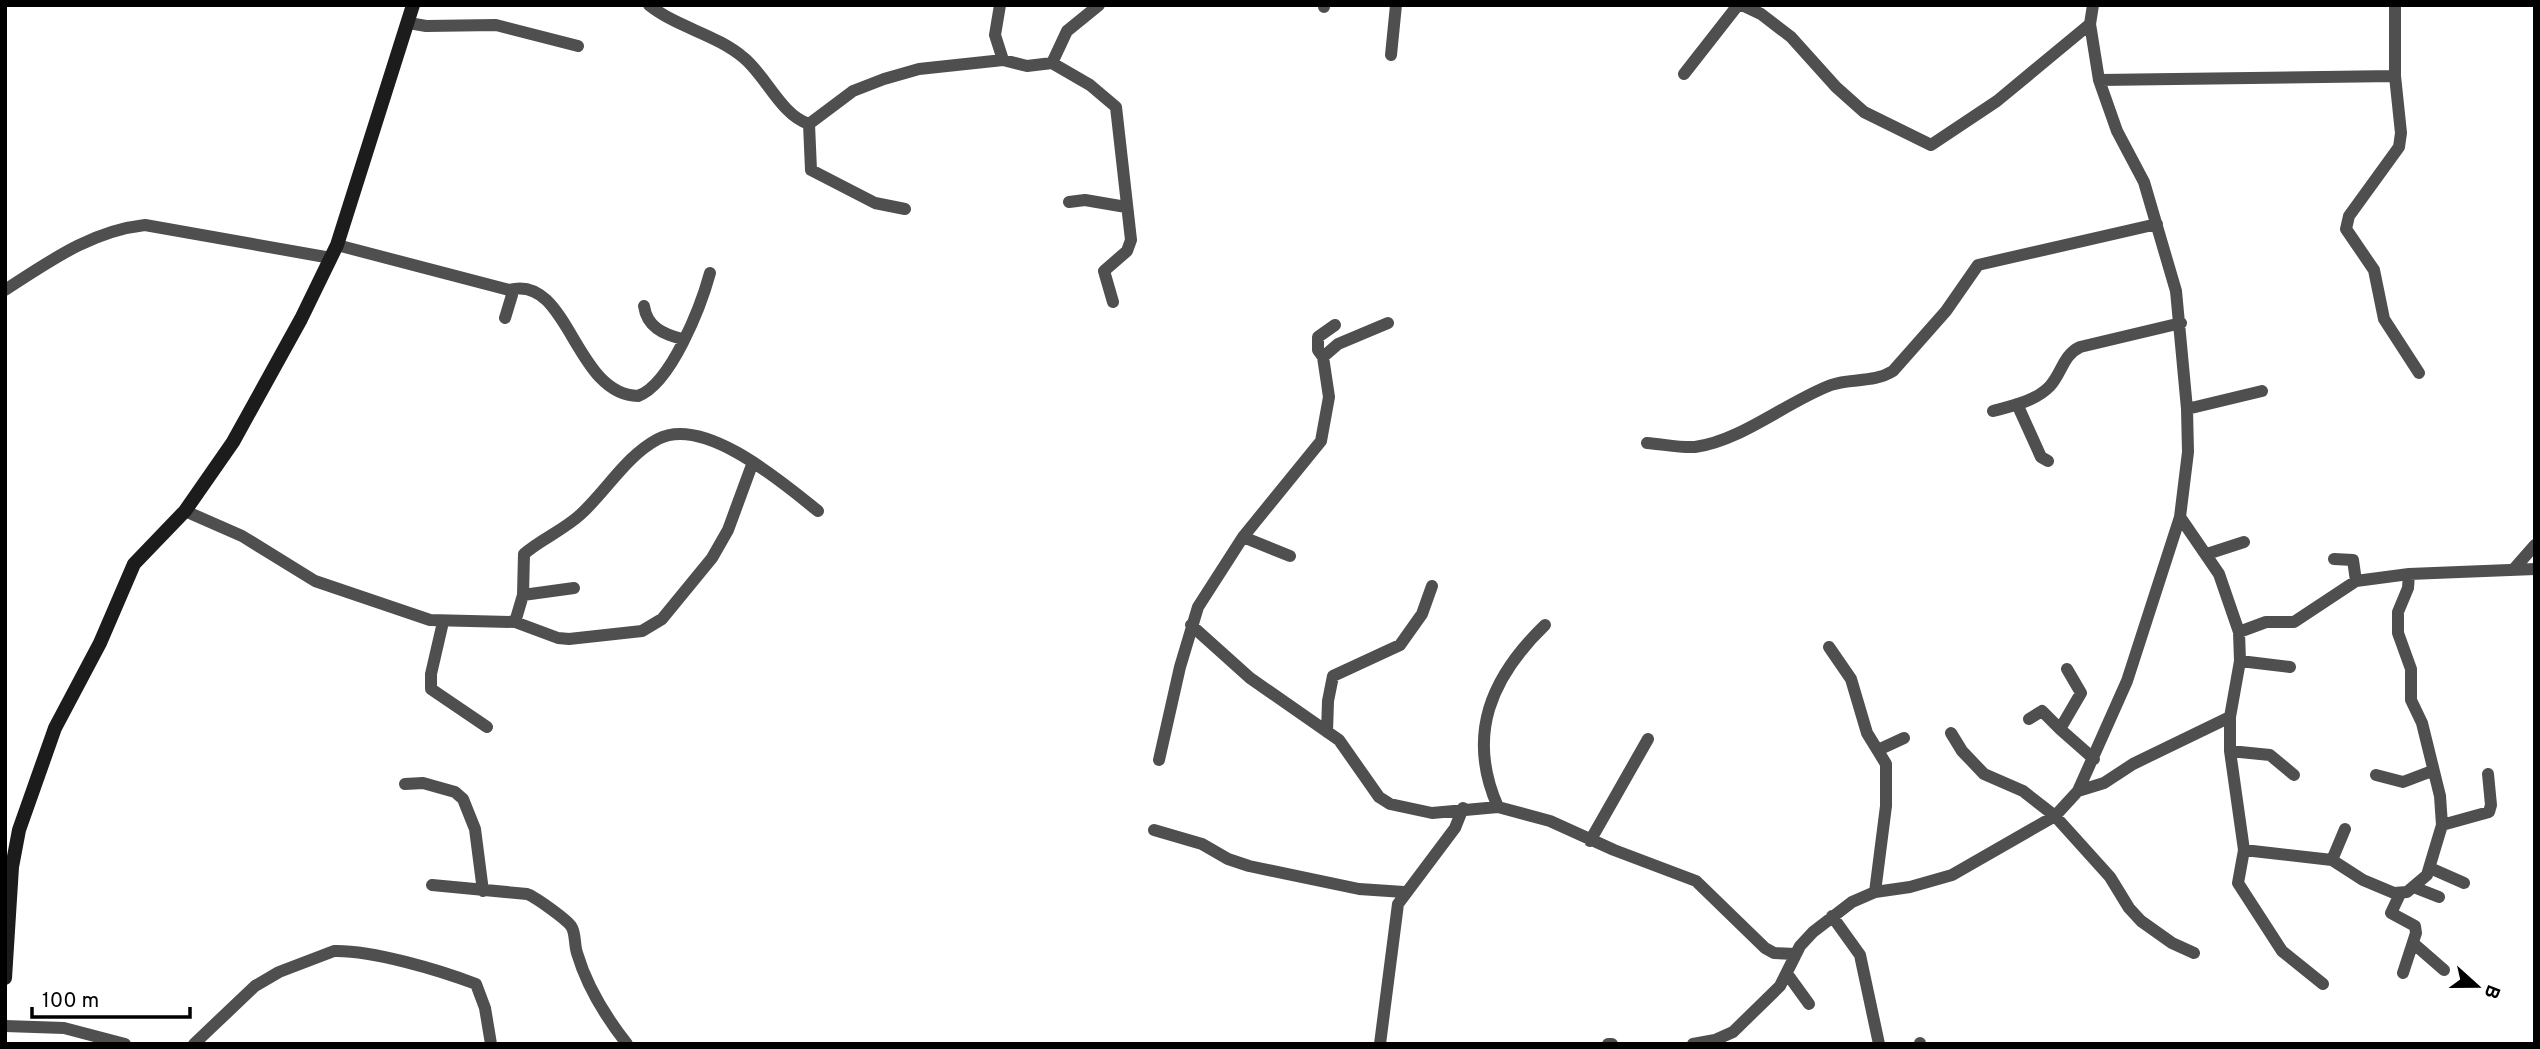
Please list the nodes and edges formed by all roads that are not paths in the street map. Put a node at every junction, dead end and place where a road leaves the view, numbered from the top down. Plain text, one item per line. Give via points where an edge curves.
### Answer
1 (413, 5) edge
2 (649, 5) edge
3 (1000, 5) edge
4 (1099, 5) edge
5 (1396, 5) edge
6 (1740, 5) edge
7 (2093, 5) edge
8 (2395, 5) edge
9 (409, 23) junction
10 (2090, 24) junction
11 (578, 46) dead end
12 (1391, 55) dead end
13 (1003, 60) junction
14 (1052, 64) junction
15 (1684, 74) dead end
16 (2395, 76) junction
17 (2099, 80) junction
18 (809, 124) junction
19 (1069, 202) dead end
20 (1126, 207) junction
21 (905, 208) dead end
22 (2157, 225) junction
23 (334, 251) junction
24 (710, 272) dead end
25 (5, 290) edge
26 (509, 290) junction
27 (1113, 302) dead end
28 (644, 306) dead end
29 (505, 318) dead end
30 (2181, 323) junction
31 (1388, 324) dead end
32 (1335, 325) dead end
33 (682, 339) junction
34 (1323, 357) junction
35 (2419, 373) dead end
36 (2262, 391) dead end
37 (2017, 404) junction
38 (2187, 409) junction
39 (1993, 411) dead end
40 (1647, 443) dead end
41 (2048, 461) dead end
42 (753, 462) junction
43 (185, 511) junction
44 (818, 511) dead end
45 (2180, 517) junction
46 (1243, 537) junction
47 (2244, 542) dead end
48 (2535, 545) edge
49 (2207, 554) junction
50 (1290, 556) dead end
51 (2334, 559) dead end
52 (2535, 569) edge
53 (2513, 570) junction
54 (2409, 574) junction
55 (2356, 581) junction
56 (1432, 586) dead end
57 (574, 588) dead end
58 (523, 595) junction
59 (443, 622) junction
60 (515, 622) junction
61 (1191, 625) junction
62 (1545, 625) dead end
63 (2239, 632) junction
64 (1829, 647) dead end
65 (2240, 661) junction
66 (2290, 667) dead end
67 (2067, 669) dead end
68 (2230, 717) junction
69 (2029, 719) dead end
70 (487, 727) dead end
71 (2060, 729) junction
72 (1327, 732) junction
73 (1951, 733) dead end
74 (1904, 738) dead end
75 (1648, 740) dead end
76 (1878, 750) junction
77 (2230, 751) junction
78 (1159, 760) dead end
79 (2094, 760) junction
80 (2432, 771) junction
81 (2488, 774) dead end
82 (2294, 775) dead end
83 (2376, 775) dead end
84 (405, 784) dead end
85 (2078, 791) junction
86 (1498, 807) junction
87 (1463, 808) junction
88 (2054, 816) junction
89 (2442, 825) junction
90 (2345, 829) dead end
91 (1154, 830) dead end
92 (1590, 841) junction
93 (2244, 850) junction
94 (2332, 860) junction
95 (2430, 868) junction
96 (2464, 883) dead end
97 (432, 886) dead end
98 (2416, 888) junction
99 (483, 891) junction
100 (1404, 892) junction
101 (1875, 892) junction
102 (2400, 894) junction
103 (2439, 897) dead end
104 (1832, 916) junction
105 (2413, 943) junction
106 (2194, 953) dead end
107 (1796, 954) junction
108 (2444, 970) dead end
109 (2403, 973) dead end
110 (1788, 975) junction
111 (5, 978) edge
112 (2323, 984) dead end
113 (1809, 1004) dead end
114 (5, 1026) edge
115 (1732, 1038) edge
116 (125, 1044) edge
117 (194, 1044) edge
118 (491, 1044) edge
119 (627, 1044) edge
120 (1380, 1044) edge
121 (1693, 1044) edge
122 (1880, 1044) edge

1 - 9 main road
2 - 18 street via 732,48 788,109
3 - 13 street via 995,35
4 - 14 street via 1067,31
5 - 12 street
6 - 10 street via 1761,14 1791,37 1864,112 1931,145 1997,101
6 - 15 street
7 - 10 street
8 - 16 street
9 - 11 street via 496,25
9 - 23 main road
10 - 17 street
13 - 14 street via 1027,66
13 - 18 street via 919,69 884,79 853,91
14 - 20 street via 1090,85 1116,107
16 - 17 street
16 - 35 street via 2399,147 2350,216 2346,229 2374,270 2385,319
17 - 22 street via 2117,131 2144,182
18 - 21 street via 811,170 875,203
19 - 20 street
20 - 27 street via 1129,246 1104,271
22 - 30 street
22 - 40 street via 1978,265 1946,311 1884,377 1833,384 1712,444
23 - 25 street via 145,225 72,247
23 - 26 street
23 - 43 main road via 253,411
24 - 33 street
26 - 29 street via 512,295
26 - 33 street via 518,288 544,297 585,360 611,388 630,396 649,392 658,384
28 - 33 street via 649,323
30 - 37 street via 2072,350 2050,386
30 - 38 street
31 - 34 street via 1338,344
32 - 34 street via 1318,337
34 - 46 street via 1329,397 1321,441
36 - 38 street
37 - 39 street
37 - 41 street via 2041,457
38 - 45 street via 2188,452
42 - 44 street
42 - 58 street via 710,440 678,434 657,440 616,474 582,513 524,554
42 - 60 street via 728,530 712,558 653,626 633,633 569,639
43 - 59 street via 242,536 315,581
43 - 111 main road via 134,564 50,740 19,830
45 - 49 street
45 - 79 street via 2127,681
46 - 50 street
46 - 61 street
47 - 49 street
48 - 53 street
49 - 63 street via 2229,594
51 - 55 street via 2353,560
52 - 53 street
53 - 54 street
54 - 55 street
54 - 80 street via 2398,612 2398,632 2411,669 2412,700
55 - 63 street via 2294,622 2266,622
56 - 72 street via 1422,614 1400,645 1332,676
57 - 58 street
58 - 60 street
59 - 60 street
59 - 70 street via 431,689
61 - 72 street via 1250,678
61 - 78 street
62 - 86 street via 1502,676 1488,710 1485,763
63 - 65 street
64 - 76 street via 1851,679 1863,723
65 - 66 street
65 - 68 street
67 - 71 street via 2081,693
68 - 77 street
68 - 85 street via 2104,783
69 - 71 street via 2042,712
71 - 79 street
72 - 87 street via 1345,747 1379,797 1390,804 1432,813
73 - 88 street via 1984,774 2023,791
74 - 76 street
75 - 92 street
76 - 101 street via 1888,777
77 - 82 street via 2270,755
77 - 93 street
79 - 85 street
80 - 83 street via 2403,782
80 - 89 street
81 - 89 street via 2489,812
84 - 99 street via 423,783 455,792 463,799 475,829
85 - 88 street
86 - 87 street
86 - 92 street via 1550,821
87 - 100 street via 1428,867
88 - 101 street via 1952,875
88 - 106 street via 2110,877 2141,921
89 - 95 street
90 - 94 street
91 - 100 street via 1202,844 1249,866 1360,889
92 - 107 street via 1690,877 1765,948
93 - 94 street
93 - 112 street via 2238,876 2241,890 2282,951
94 - 102 street via 2370,883
95 - 96 street
95 - 98 street
97 - 99 street
98 - 102 street
98 - 103 street
99 - 119 street via 536,897 571,925 598,1006
100 - 120 street via 1398,904
101 - 104 street
102 - 105 street via 2391,913 2415,926
104 - 107 street
104 - 122 street via 1860,955
105 - 108 street
105 - 109 street
107 - 110 street
110 - 113 street
110 - 115 street
114 - 116 street via 64,1028
115 - 121 street
117 - 118 street via 255,986 334,951 367,954 475,984 485,1007

